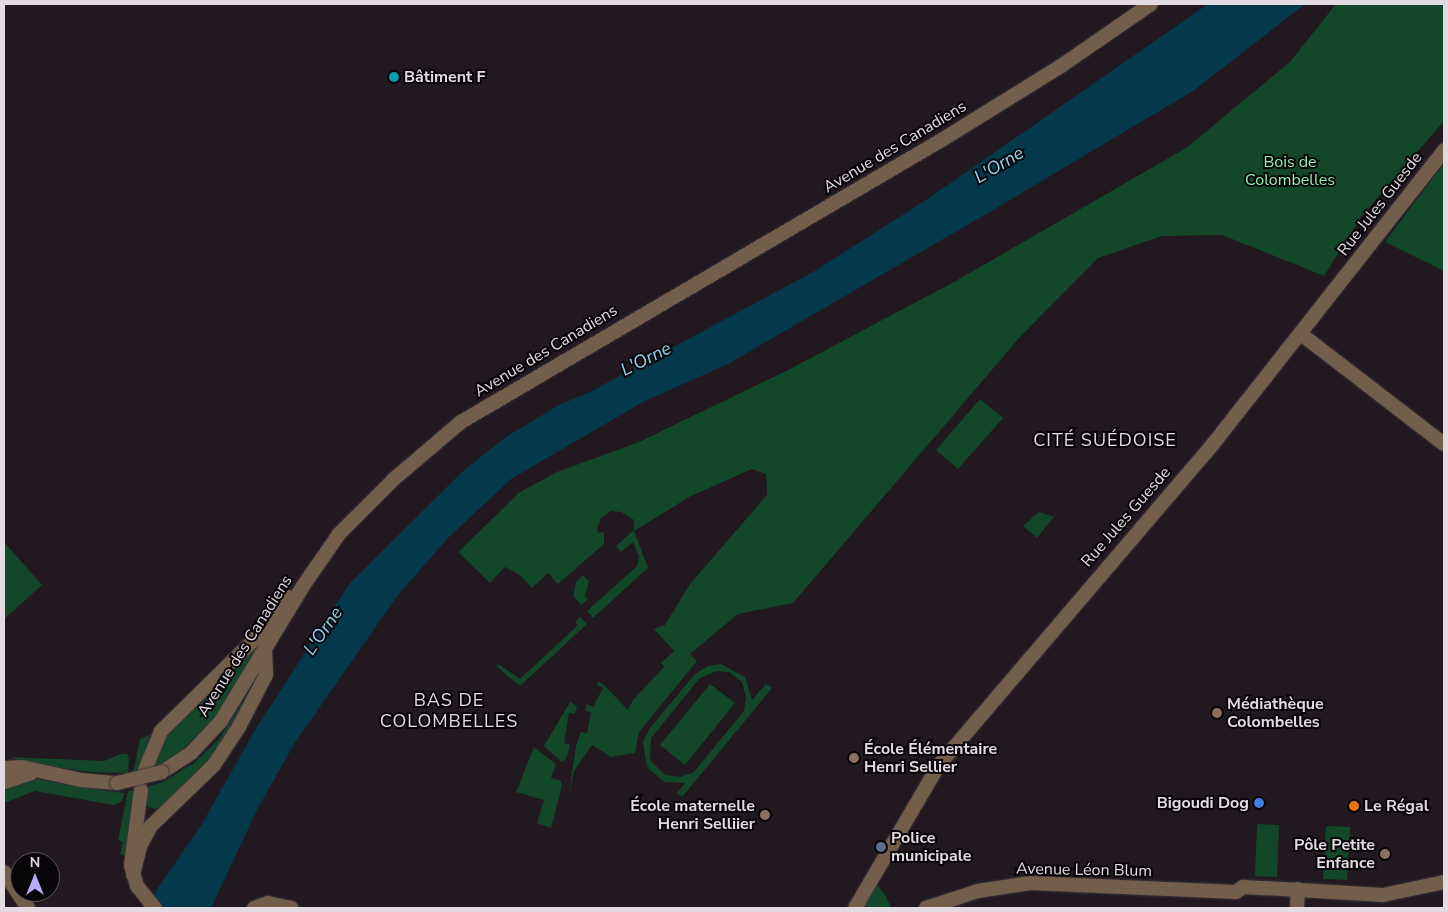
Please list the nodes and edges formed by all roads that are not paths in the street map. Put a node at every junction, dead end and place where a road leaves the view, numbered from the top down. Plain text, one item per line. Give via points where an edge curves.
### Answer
1 (1152, 4) edge
2 (1444, 150) edge
3 (1301, 334) junction
4 (1444, 444) edge
5 (303, 586) junction
6 (265, 650) junction
7 (4, 768) edge
8 (145, 770) dead end
9 (40, 772) junction
10 (4, 782) edge
11 (140, 790) dead end
12 (878, 865) junction
13 (4, 872) edge
14 (133, 875) junction
15 (1444, 882) edge
16 (1298, 889) junction
17 (4, 890) edge
18 (153, 905) edge
19 (19, 908) edge
20 (28, 908) edge
21 (254, 908) edge
22 (290, 908) edge
23 (847, 908) edge
24 (856, 908) edge
25 (926, 908) edge
26 (1297, 908) edge

1 - 5 street, Avenue des Canadiens via 940,142 461,422 394,479 349,523
2 - 3 street, Rue Jules Guesde
3 - 4 street
3 - 12 street, Rue Jules Guesde via 1213,444 939,765
5 - 6 street, Avenue des Canadiens
5 - 8 street via 289,595 256,638 161,731 148,756
6 - 9 street, Avenue des Canadiens, bridge via 206,738 186,757 162,772 117,783
6 - 14 street via 266,674 239,727 214,765 151,826 141,844
7 - 9 street, Avenue des Canadiens via 22,767
9 - 10 street, Avenue des Canadiens via 15,776
11 - 14 street
12 - 23 street, Rue Jules Guesde
12 - 24 street, Rue Jules Guesde
13 - 20 street
14 - 18 street
15 - 16 street, Avenue Léon Blum via 1384,895
16 - 25 street, Avenue Léon Blum via 1243,887 1236,892 1030,883 966,894
16 - 26 street
17 - 19 street
21 - 22 street via 268,904

